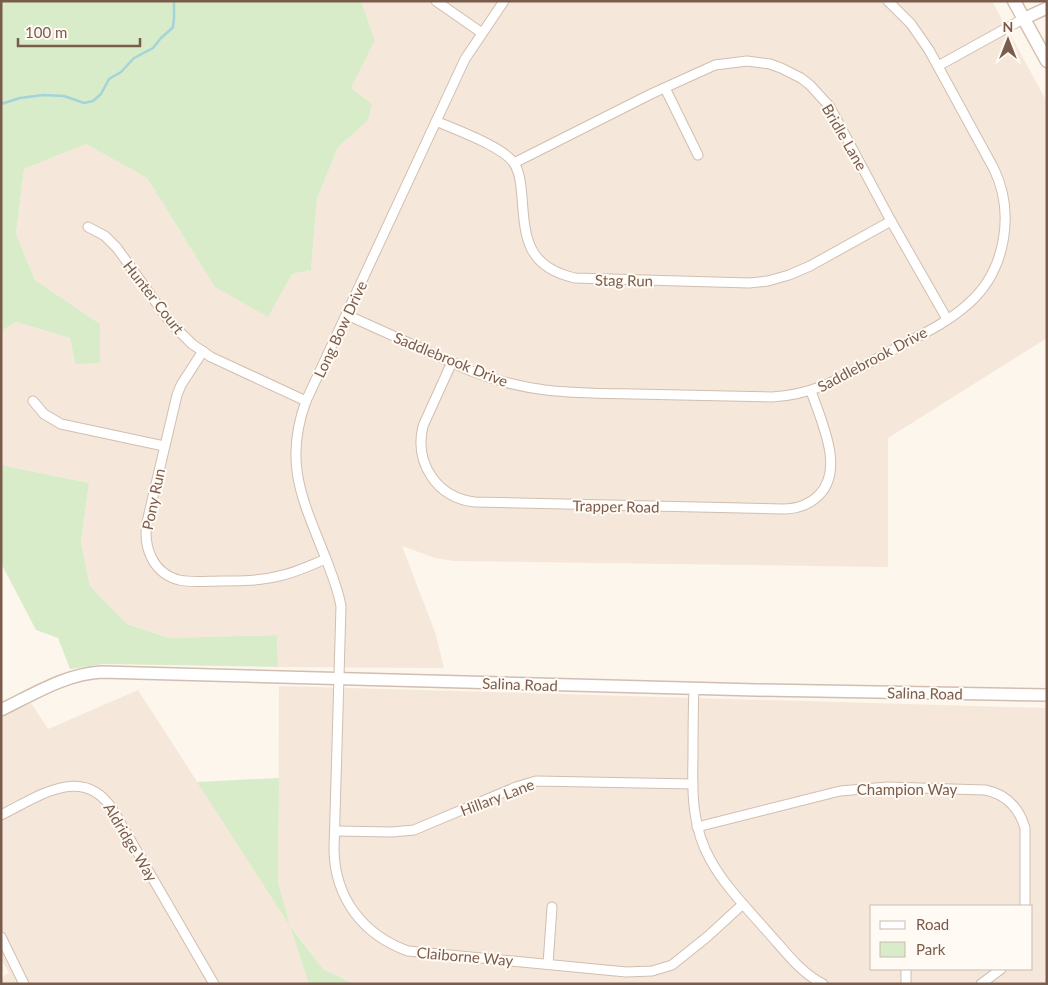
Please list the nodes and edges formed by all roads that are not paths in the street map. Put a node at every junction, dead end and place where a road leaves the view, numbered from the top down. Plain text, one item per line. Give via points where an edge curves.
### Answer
1 (436, 1) edge
2 (504, 1) edge
3 (888, 1) edge
4 (1014, 1) edge
5 (1047, 8) edge
6 (1023, 19) junction
7 (482, 33) junction
8 (1047, 61) edge
9 (938, 66) junction
10 (665, 88) junction
11 (436, 121) junction
12 (698, 155) dead end
13 (514, 163) junction
14 (891, 221) junction
15 (88, 227) dead end
16 (347, 315) junction
17 (947, 319) junction
18 (203, 352) junction
19 (452, 362) junction
20 (812, 391) junction
21 (33, 401) dead end
22 (306, 401) junction
23 (164, 446) junction
24 (326, 558) junction
25 (340, 679) junction
26 (694, 688) junction
27 (1047, 695) edge
28 (1, 710) edge
29 (693, 784) junction
30 (1, 815) edge
31 (697, 827) junction
32 (336, 831) junction
33 (743, 904) junction
34 (1025, 905) edge
35 (552, 907) dead end
36 (1, 937) edge
37 (548, 964) junction
38 (906, 970) edge
39 (1000, 970) edge
40 (24, 984) edge
41 (214, 984) edge
42 (823, 984) edge
43 (906, 984) edge
44 (981, 984) edge

1 - 7 street
2 - 7 street, Long Bow Drive
3 - 9 street, Saddlebrook Drive via 911,24
4 - 6 main road
5 - 6 street
6 - 8 main road
6 - 9 street
7 - 11 street, Long Bow Drive via 465,59
9 - 17 street, Saddlebrook Drive via 998,179 1005,208 1005,232 996,266 970,303
10 - 12 street
10 - 13 street, Bridle Lane
10 - 14 street, Bridle Lane via 707,68 734,61 770,64 801,78 818,92 835,115
11 - 13 street via 496,149
11 - 16 street, Long Bow Drive
13 - 14 street, Stag Run via 520,183 525,234 531,248 551,270 575,278 768,281 789,276
14 - 17 street, Bridle Lane
15 - 18 street, Hunter Court via 105,236 117,248 170,322
16 - 19 street, Saddlebrook Drive
16 - 22 street, Long Bow Drive
17 - 20 street, Saddlebrook Drive via 839,380
18 - 22 street, Hunter Court
18 - 23 street, Pony Run via 181,385
19 - 20 street, Saddlebrook Drive via 491,379 548,391 772,396
19 - 20 street, Trapper Road via 423,426 421,450 429,474 441,488 460,499 475,502 783,509 803,506 824,488 831,467 830,452
21 - 23 street via 44,414 61,424
22 - 24 street, Long Bow Drive via 296,440 296,474
23 - 24 street, Pony Run via 145,539 154,562 166,574 185,580 263,579 281,576
24 - 25 street, Long Bow Drive via 341,606
25 - 26 street, Salina Road
25 - 28 street, Salina Road via 91,673 58,682
25 - 32 street, Claiborne Way
26 - 27 street, Salina Road
26 - 29 street
29 - 31 street
29 - 32 street, Hillary Lane via 536,781 516,786 414,830
30 - 41 street, Aldridge Way via 58,788 77,786 99,793 113,810
31 - 33 street via 710,860
31 - 34 street, Champion Way via 856,789 994,791 1010,800 1025,828
32 - 37 street, Claiborne Way via 334,861 341,890 357,918 374,935 396,947 420,953
33 - 37 street, Claiborne Way via 686,955 662,969 639,972
33 - 42 street via 797,964
35 - 37 street
36 - 40 street
38 - 43 street
39 - 44 street

